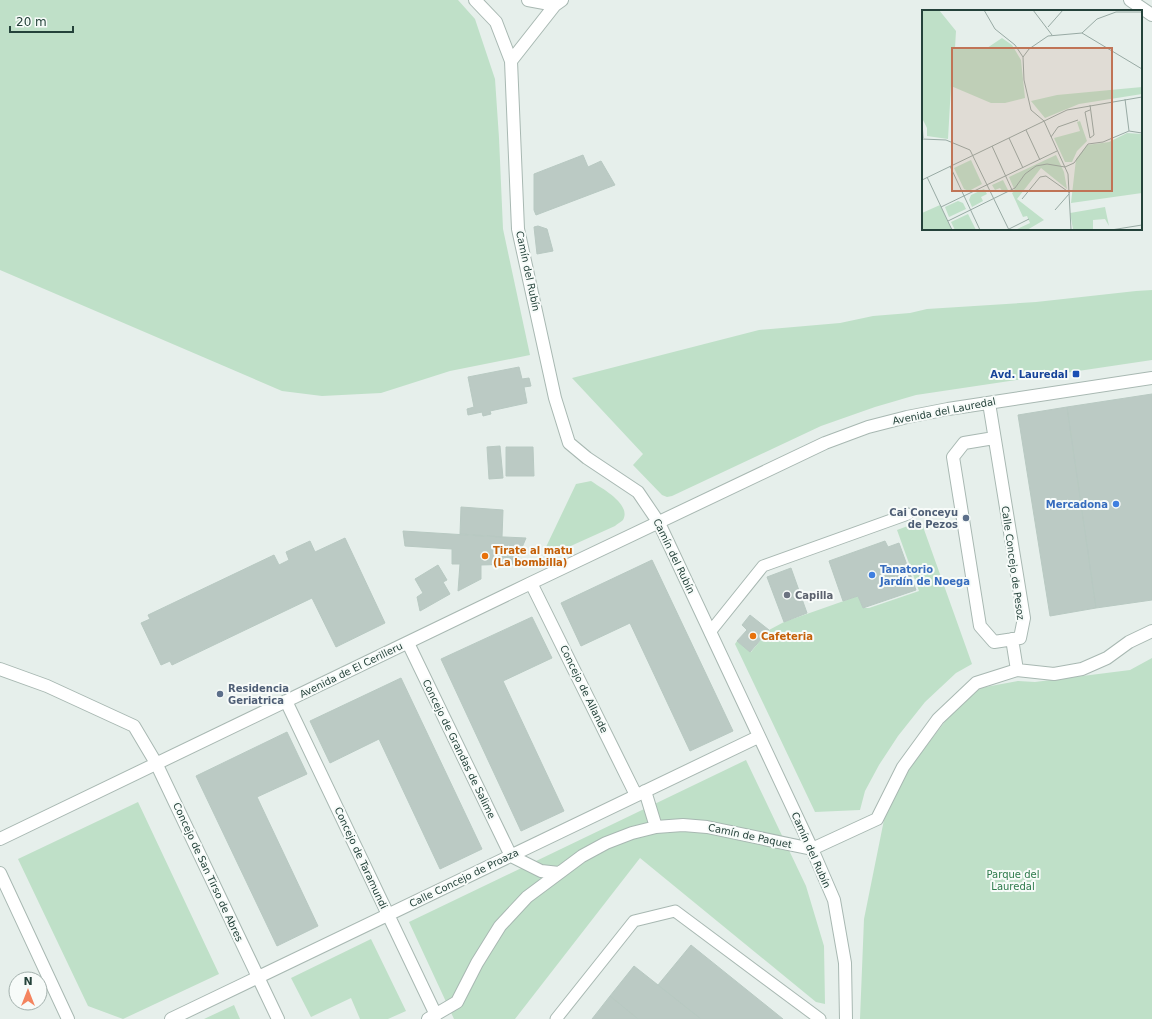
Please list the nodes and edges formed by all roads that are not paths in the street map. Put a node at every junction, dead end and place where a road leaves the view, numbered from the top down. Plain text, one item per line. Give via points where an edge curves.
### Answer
1 (475, 0) edge
2 (528, 0) edge
3 (1130, 0) edge
4 (558, 2) edge
5 (1152, 15) edge
6 (511, 61) junction
7 (1152, 378) edge
8 (989, 403) junction
9 (994, 438) junction
10 (908, 514) dead end
11 (659, 523) junction
12 (531, 583) junction
13 (710, 632) junction
14 (1152, 632) edge
15 (1012, 639) junction
16 (408, 643) junction
17 (0, 669) edge
18 (1017, 670) junction
19 (286, 701) junction
20 (758, 737) junction
21 (156, 763) junction
22 (640, 793) junction
23 (656, 827) junction
24 (0, 839) edge
25 (812, 849) junction
26 (510, 856) junction
27 (0, 873) edge
28 (559, 873) junction
29 (388, 915) junction
30 (258, 977) junction
31 (432, 1017) edge
32 (68, 1019) edge
33 (171, 1019) edge
34 (278, 1019) edge
35 (556, 1019) edge
36 (820, 1019) edge
37 (846, 1019) edge

1 - 6 street, Camín del Rubín via 496,22
2 - 4 street
3 - 5 street
4 - 6 street
6 - 11 street, Camín del Rubín via 518,229 555,398 569,443 638,492
7 - 8 street, Avenida del Lauredal
8 - 9 street, Calle Concejo de Pesoz
8 - 11 street, Avenida del Lauredal via 907,417 825,443
9 - 15 street, Calle Concejo de Pesoz via 1024,618 1020,638
9 - 15 street via 964,443 954,457 980,626 994,642
10 - 13 lane via 763,566
11 - 12 street, Avenida de El Cerilleru
11 - 13 street, Camín del Rubín
12 - 16 street, Avenida de El Cerilleru
12 - 22 street, Concejo de Allande
13 - 20 street, Camín del Rubín
14 - 18 street via 1082,669 1054,674
15 - 18 street
16 - 19 street, Avenida de El Cerilleru
16 - 26 street, Concejo de Grandas de Salime
17 - 21 street, Concejo de San Tirso de Abres via 47,686 134,726
18 - 25 street via 976,683 938,719 903,767 877,819
19 - 21 street, Avenida de El Cerilleru
19 - 29 street, Concejo de Taramundi
20 - 22 street, Calle Concejo de Proaza
20 - 25 street, Camín del Rubín
21 - 24 street, Avenida de El Cerilleru
21 - 30 street, Concejo de San Tirso de Abres
22 - 23 street, Concejo de Allande
22 - 26 street, Calle Concejo de Proaza
23 - 25 street, Camín de Paquet via 683,824 707,827
23 - 28 street, Camín de Paquet via 632,833 606,844 582,856
25 - 37 street, Camín del Rubín via 834,900 845,962
26 - 28 street via 541,871
26 - 29 street, Calle Concejo de Proaza
27 - 32 street
28 - 31 street, Camín de Paquet via 527,897 500,926 457,1002
29 - 30 street, Calle Concejo de Proaza
29 - 31 street, Concejo de Taramundi
30 - 33 street, Calle Concejo de Proaza
30 - 34 street, Concejo de San Tirso de Abres
35 - 36 lane via 634,921 675,911

